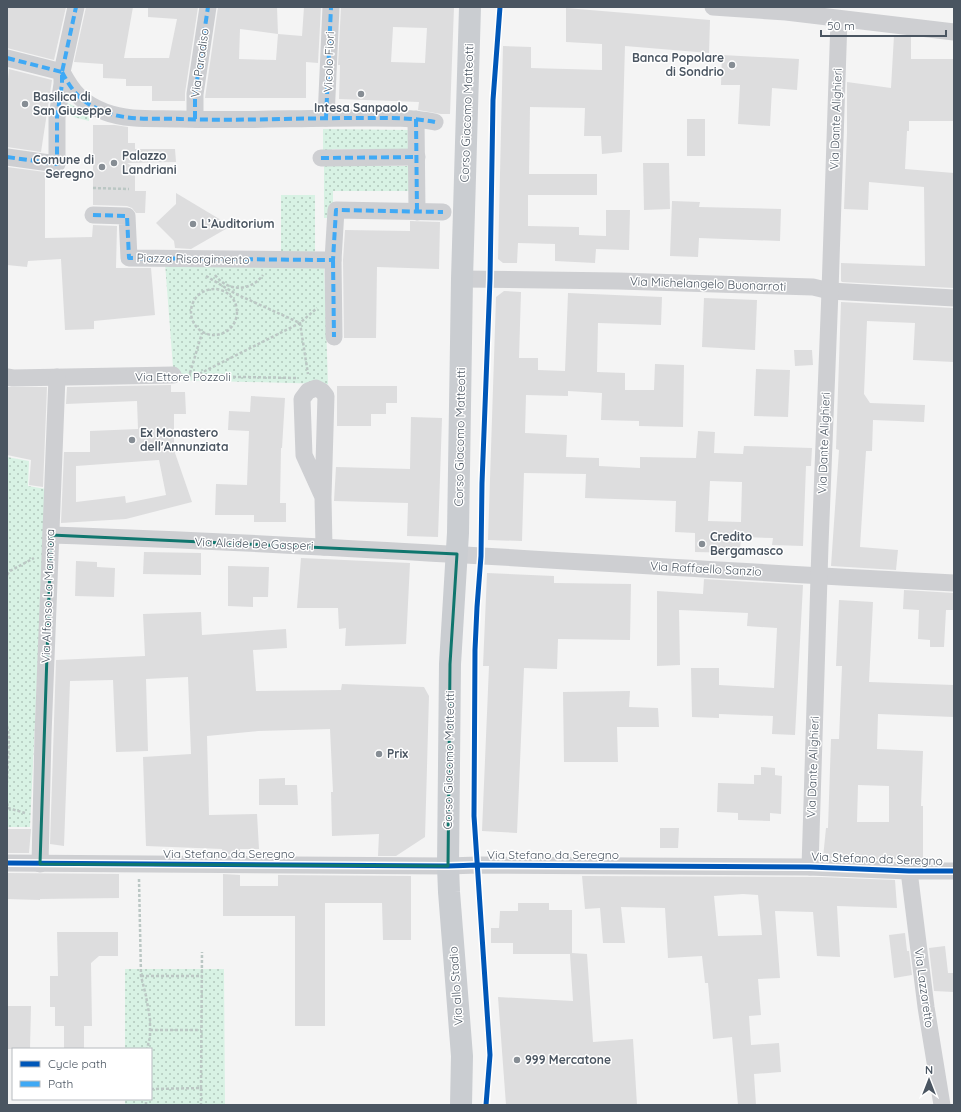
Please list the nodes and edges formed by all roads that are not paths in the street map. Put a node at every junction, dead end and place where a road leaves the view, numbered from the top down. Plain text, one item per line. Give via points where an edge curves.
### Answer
1 (76, 7) edge
2 (208, 7) edge
3 (331, 7) edge
4 (470, 7) edge
5 (713, 7) edge
6 (786, 9) edge
7 (839, 19) junction
8 (954, 32) edge
9 (7, 58) edge
10 (62, 72) junction
11 (326, 118) junction
12 (416, 119) junction
13 (195, 120) junction
14 (435, 122) dead end
15 (7, 157) edge
16 (417, 157) junction
17 (321, 158) dead end
18 (417, 212) junction
19 (442, 212) dead end
20 (93, 215) dead end
21 (333, 260) junction
22 (462, 279) junction
23 (830, 291) junction
24 (954, 298) edge
25 (334, 337) dead end
26 (7, 376) edge
27 (181, 376) road end
28 (56, 377) junction
29 (322, 496) junction
30 (51, 535) junction
31 (324, 547) junction
32 (458, 554) junction
33 (819, 576) junction
34 (954, 582) edge
35 (7, 863) edge
36 (40, 864) junction
37 (448, 866) junction
38 (810, 867) junction
39 (909, 871) junction
40 (954, 871) edge
41 (461, 1105) edge
42 (942, 1105) edge

1 - 10 street
2 - 13 street, Via Paradiso via 195,94
3 - 11 street, Vicolo Fiori
4 - 22 main road, Corso Giacomo Matteotti
5 - 6 street
6 - 7 street
7 - 8 street
7 - 23 street, Via Dante Alighieri
9 - 10 street
10 - 13 street via 71,89 83,101 105,112 129,118
10 - 15 street via 57,117 57,164
11 - 12 street
11 - 13 street
12 - 14 street
12 - 16 street
16 - 17 street
16 - 18 street
18 - 19 street
18 - 21 street via 336,210
20 - 21 street, Piazza Risorgimento via 127,216 129,258
21 - 25 street
22 - 23 street, Via Michelangelo Buonarroti via 813,287
22 - 32 main road, Corso Giacomo Matteotti
23 - 24 street, Via Michelangelo Buonarroti
23 - 33 street, Via Dante Alighieri
26 - 28 street
27 - 28 street, Via Ettore Pozzoli
28 - 30 street, Via Alfonso La Marmora
29 - 29 street via 326,396 312,383 302,399 304,456
29 - 31 street
30 - 31 street, Via Alcide De Gasperi
30 - 36 street, Via Alfonso La Marmora
31 - 32 street, Via Alcide De Gasperi
32 - 33 street, Via Raffaello Sanzio
32 - 37 main road, Corso Giacomo Matteotti via 450,664
33 - 34 street, Via Raffaello Sanzio
33 - 38 street, Via Dante Alighieri
35 - 36 street, Via Stefano da Seregno
36 - 37 street, Via Stefano da Seregno
37 - 38 street, Via Stefano da Seregno
37 - 41 main road, Via allo Stadio via 462,1056
38 - 39 street, Via Stefano da Seregno
39 - 40 street, Via Stefano da Seregno
39 - 42 street, Via Lazzaretto via 926,1007

